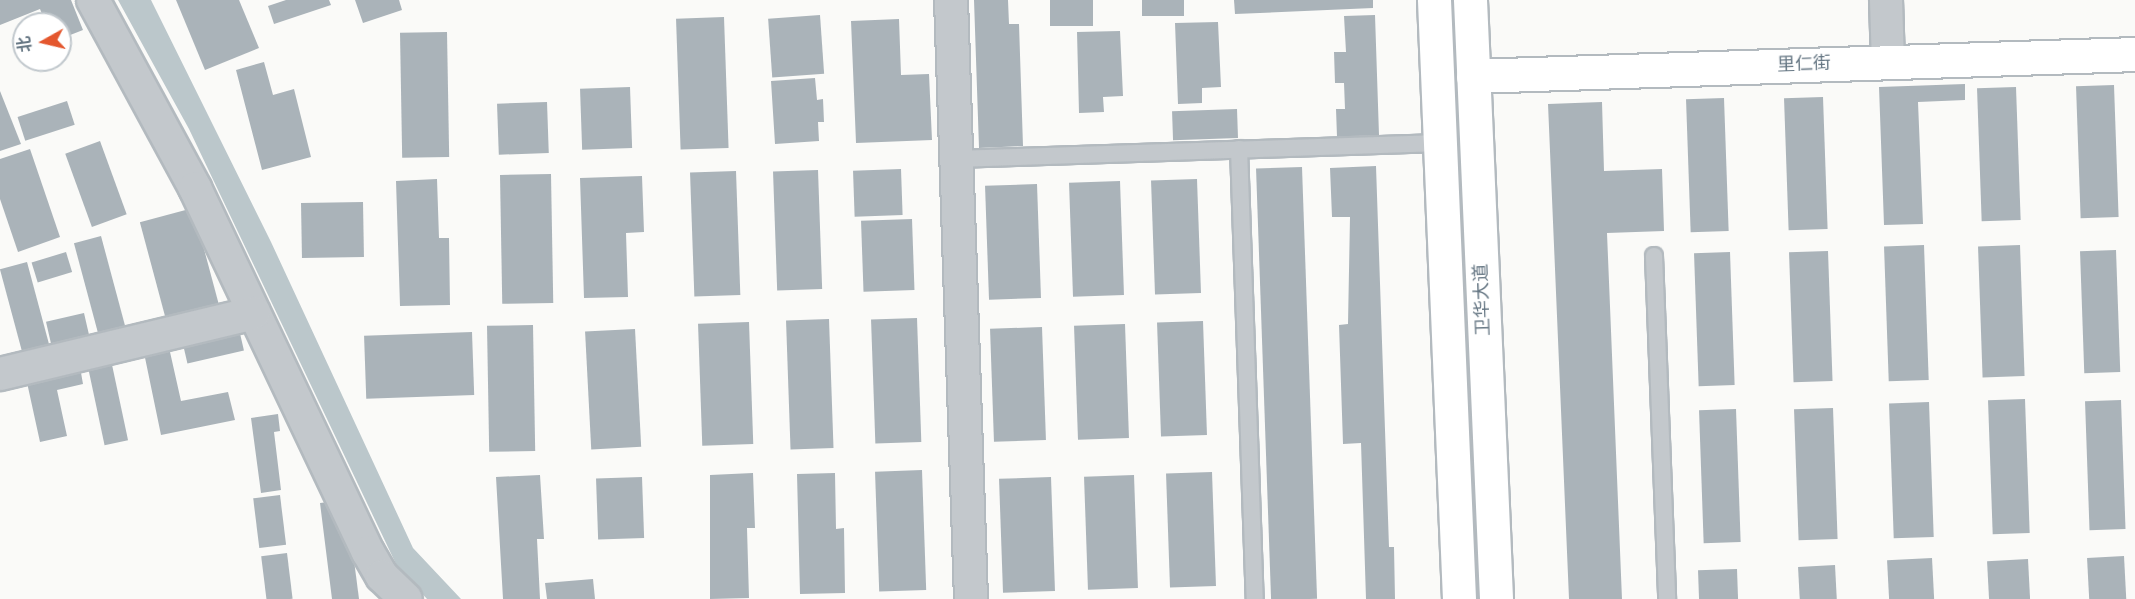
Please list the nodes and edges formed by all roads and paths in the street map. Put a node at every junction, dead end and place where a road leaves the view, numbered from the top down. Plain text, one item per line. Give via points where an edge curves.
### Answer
1 (93, 0) edge
2 (951, 0) edge
3 (1434, 0) edge
4 (1470, 0) edge
5 (1886, 0) edge
6 (2135, 54) edge
7 (1888, 62) junction
8 (1473, 76) junction
9 (1440, 143) junction
10 (1239, 149) junction
11 (957, 159) junction
12 (1654, 256) dead end
13 (254, 313) junction
14 (0, 374) edge
15 (406, 599) edge
16 (971, 599) edge
17 (1255, 599) edge
18 (1459, 599) edge
19 (1496, 599) edge
20 (1667, 599) edge

1 - 13 street via 195,188
2 - 11 street
3 - 9 main road, 卫华大道
4 - 8 main road, 卫华大道
5 - 7 street
6 - 7 main road, 里仁街
7 - 8 main road, 里仁街
8 - 19 main road, 卫华大道
9 - 10 lane
9 - 18 main road, 卫华大道
10 - 11 lane
10 - 17 lane
11 - 16 street
12 - 20 lane
13 - 14 street
13 - 15 street via 368,552 382,576

